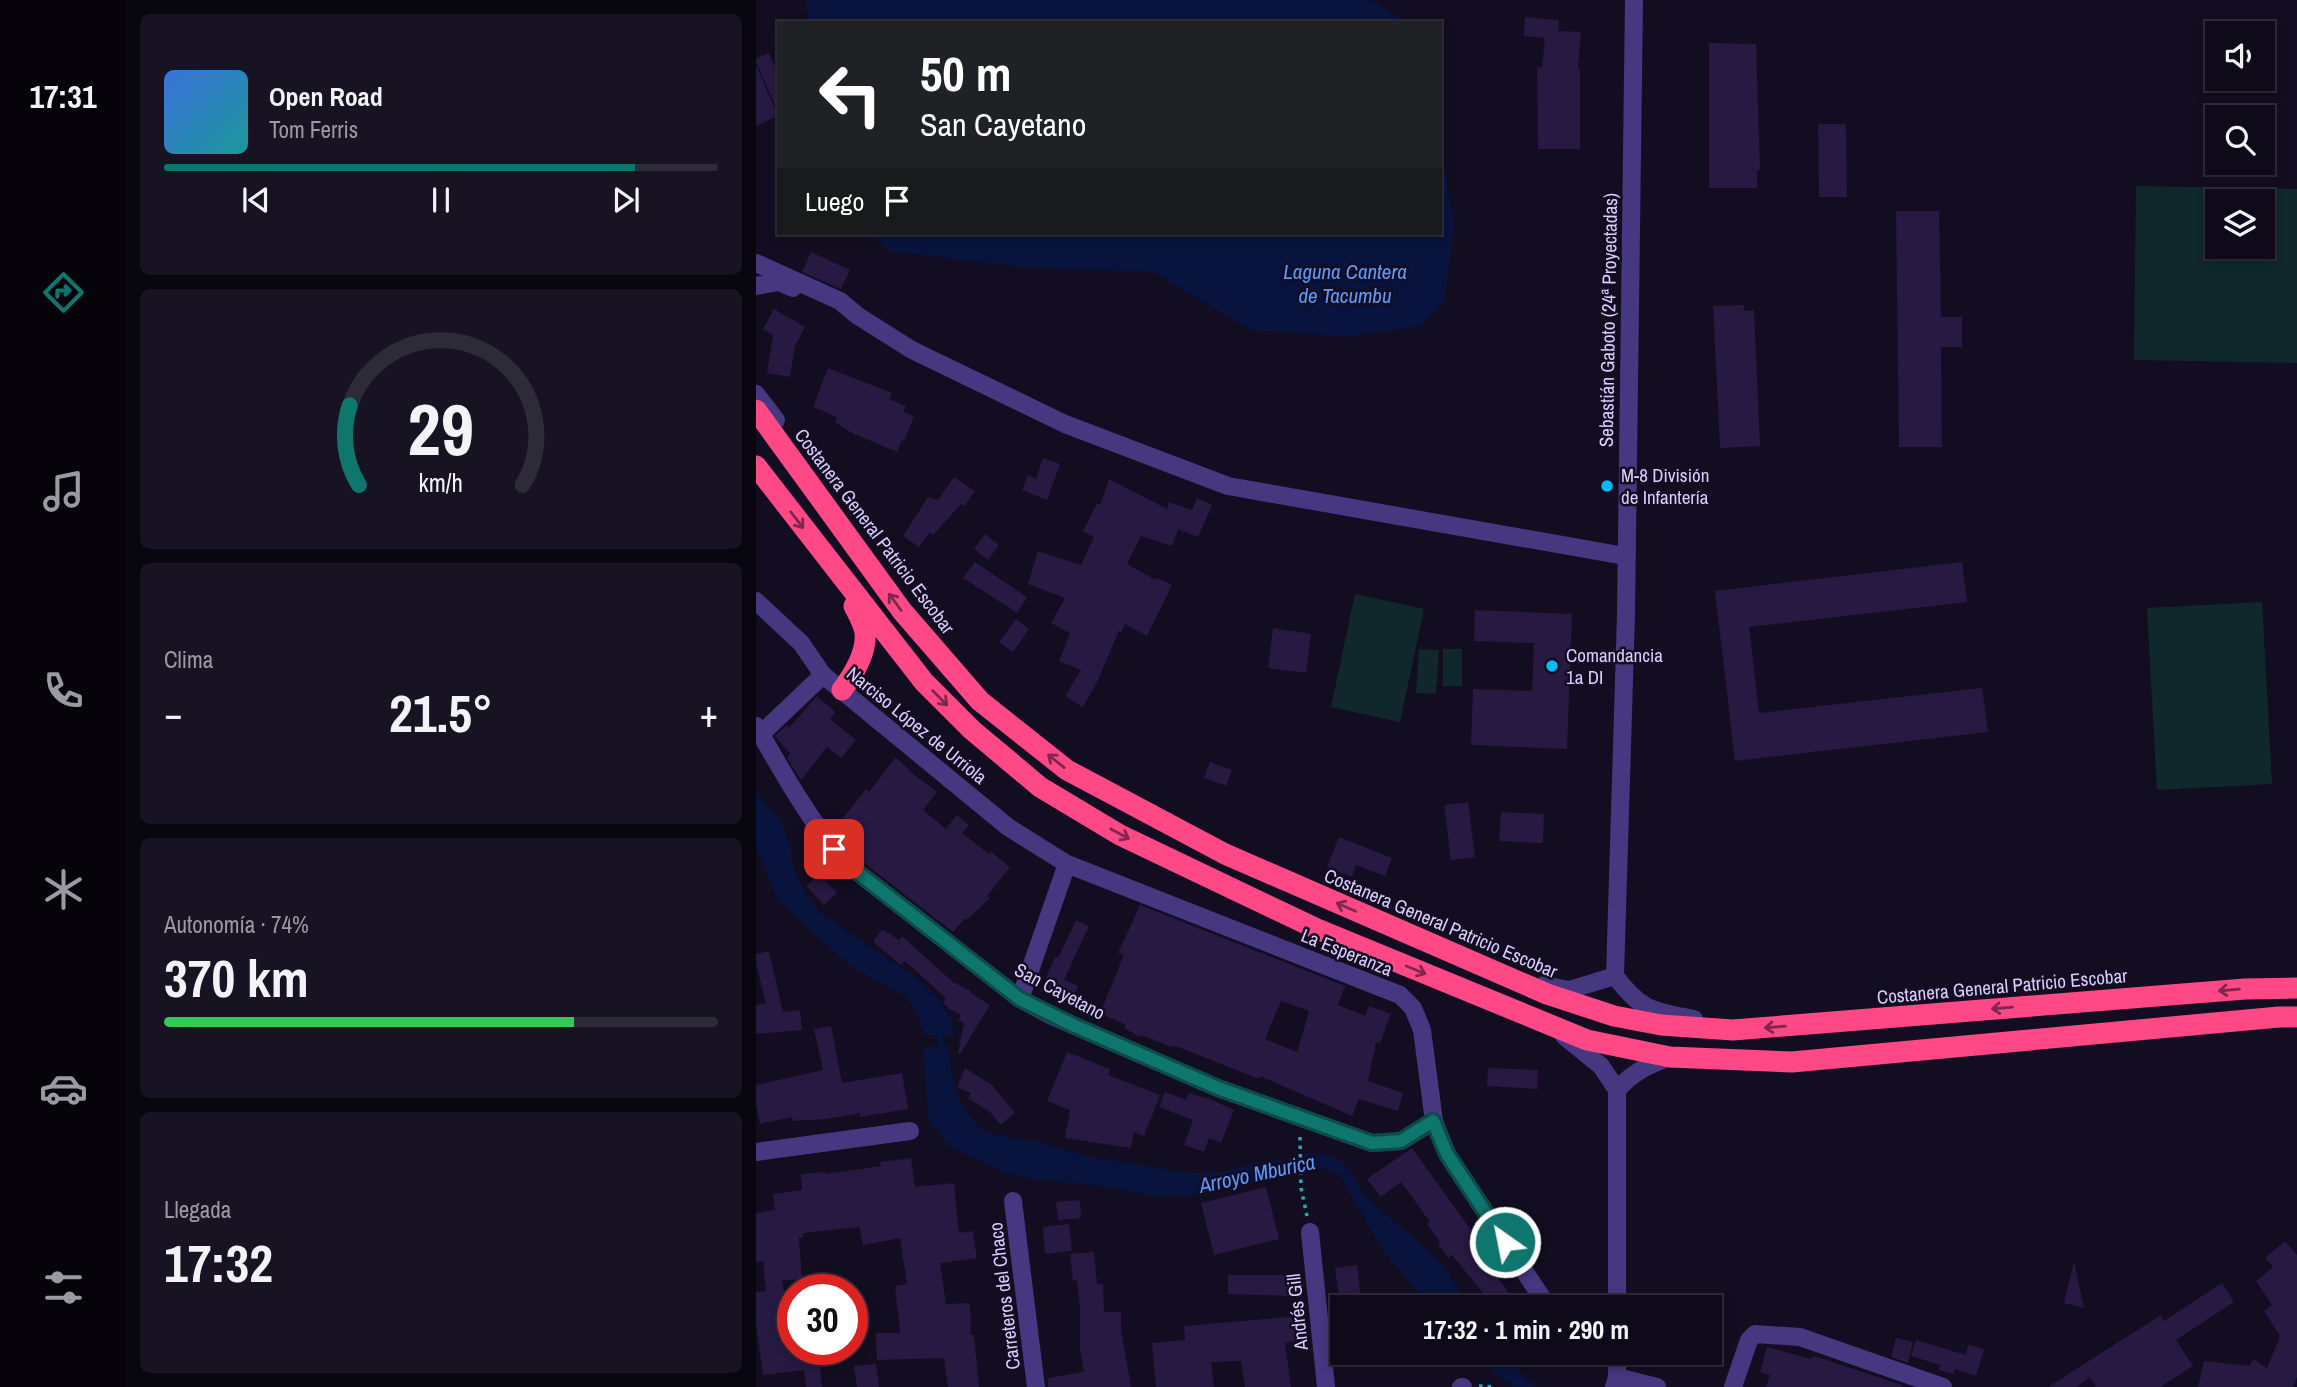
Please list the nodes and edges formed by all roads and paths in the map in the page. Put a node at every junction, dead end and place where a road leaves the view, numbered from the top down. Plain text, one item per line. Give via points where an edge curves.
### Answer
1 (1634, 0) edge
2 (756, 263) edge
3 (756, 286) edge
4 (858, 316) junction
5 (756, 394) edge
6 (756, 410) edge
7 (756, 466) edge
8 (801, 473) junction
9 (1625, 556) junction
10 (829, 561) junction
11 (756, 601) edge
12 (823, 675) junction
13 (842, 690) junction
14 (758, 730) edge
15 (1068, 864) junction
16 (1615, 976) junction
17 (1517, 981) junction
18 (2297, 988) edge
19 (1020, 999) junction
20 (2297, 1017) edge
21 (1545, 1022) junction
22 (1733, 1030) junction
23 (1670, 1057) junction
24 (1618, 1090) junction
25 (1433, 1121) junction
26 (910, 1131) dead end
27 (1300, 1137) dead end
28 (756, 1152) edge
29 (1013, 1201) dead end
30 (1310, 1232) joint
31 (1540, 1295) edge
32 (1617, 1295) edge
33 (1616, 1382) edge
34 (1036, 1387) edge
35 (1326, 1387) edge
36 (1657, 1387) edge
37 (1733, 1387) edge
38 (1943, 1387) edge

1 - 9 street, Sebastián Gaboto (24ª Proyectadas)
2 - 4 street via 840,302
3 - 4 street via 779,282
4 - 9 street via 912,351 1065,424 1228,486
5 - 8 street via 789,439
6 - 8 highway, Costanera General Patricio Escobar
7 -> 10 highway
17 -> 8 highway, Costanera General Patricio Escobar via 1225,854 1067,770 980,701 902,611
9 - 16 street, Sebastián Gaboto (24ª Proyectadas)
10 - 13 highway via 865,632 854,674
10 -> 21 highway via 924,682 1040,787 1120,835 1317,929
11 - 12 street, Narciso López de Urriola via 801,643
12 - 13 street, Narciso López de Urriola
12 - 14 street
13 - 15 street, Narciso López de Urriola via 1008,827
14 - 19 street, San Cayetano via 794,792 843,861
15 - 19 street
15 - 25 street, La Esperanza via 1400,995 1413,1008 1422,1030
16 - 17 street via 1569,990
16 - 22 street via 1646,1008
17 - 22 highway, Costanera General Patricio Escobar via 1614,1016
18 -> 22 highway, Costanera General Patricio Escobar
19 - 25 street, San Cayetano via 1218,1088 1372,1143 1401,1141
20 - 23 highway via 1792,1062
21 - 23 highway via 1587,1040
21 - 24 street via 1601,1066
23 - 24 street via 1641,1068
24 - 32 street
25 - 31 street, La Esperanza via 1447,1154
26 - 28 street
27 - 30 path via 1301,1188
29 - 34 street, Carreteros del Chaco
30 - 35 street, Andrés Gill
33 - 36 street
37 - 38 street via 1755,1334 1800,1337

